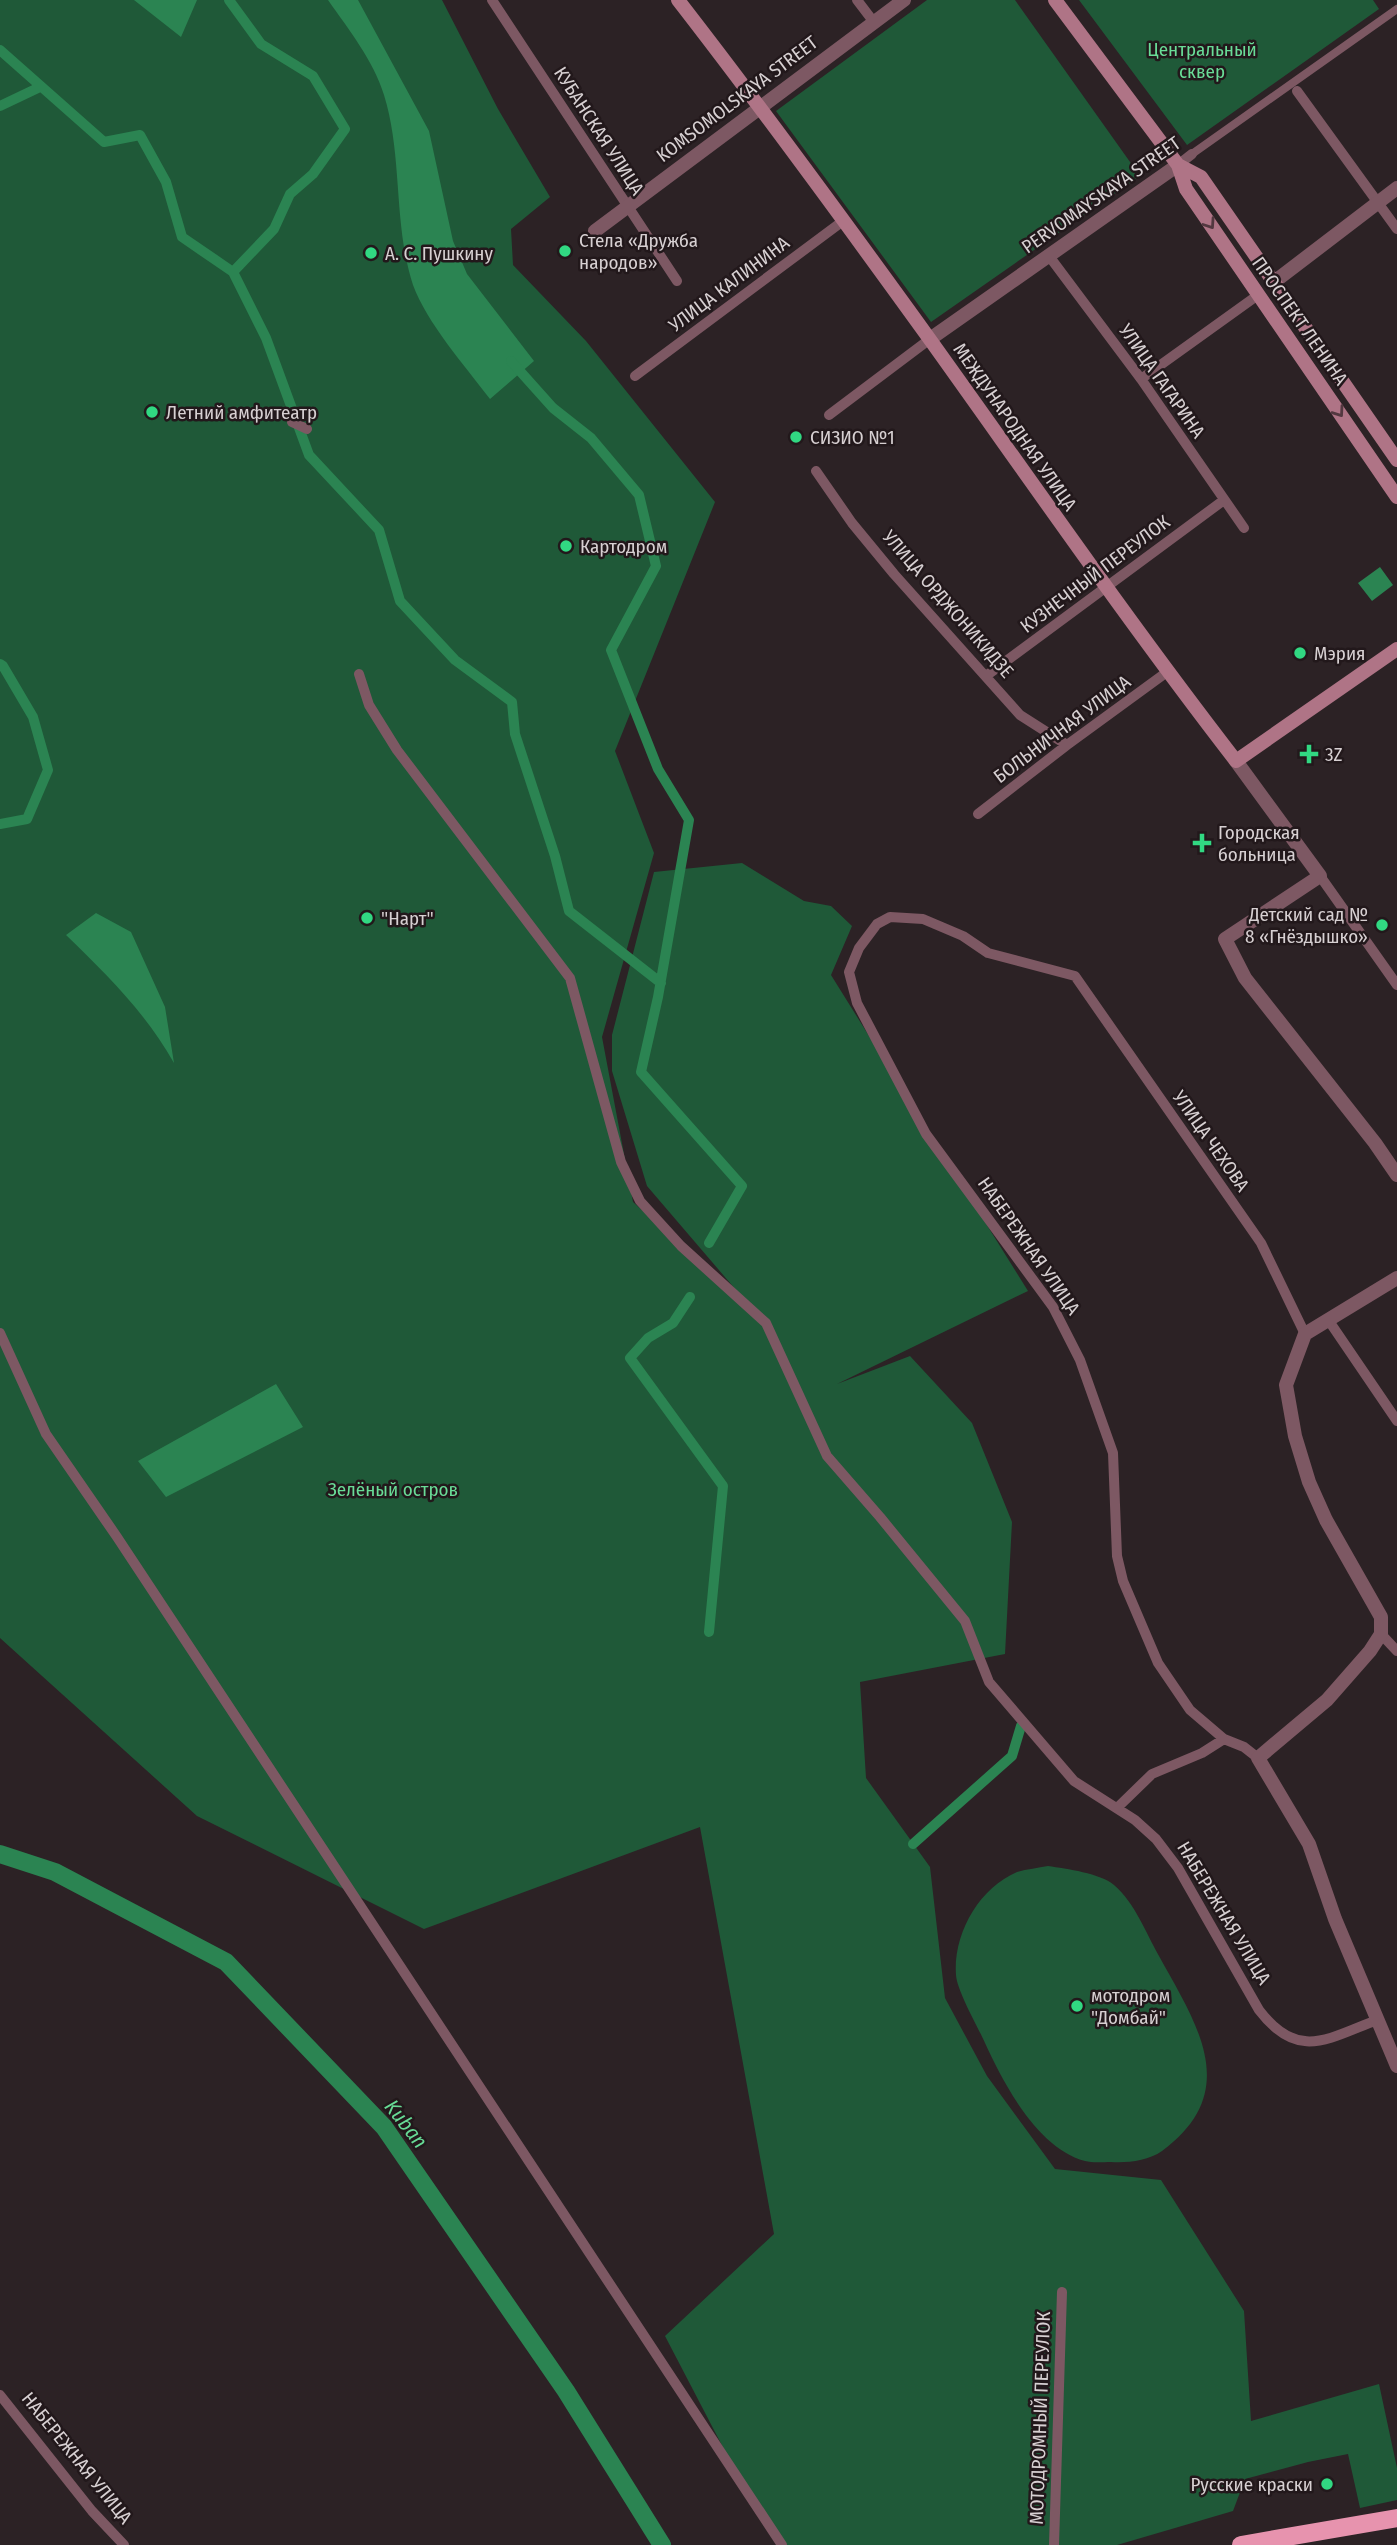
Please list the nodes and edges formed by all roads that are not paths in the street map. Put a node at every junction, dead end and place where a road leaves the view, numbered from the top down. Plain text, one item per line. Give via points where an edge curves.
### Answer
1 (492, 0) edge
2 (678, 0) edge
3 (857, 0) edge
4 (904, 0) edge
5 (1055, 0) edge
6 (1397, 9) edge
7 (873, 21) junction
8 (1297, 91) dead end
9 (760, 106) junction
10 (1192, 154) joint
11 (1178, 165) junction
12 (1397, 188) edge
13 (1378, 202) junction
14 (628, 206) junction
15 (844, 221) junction
16 (1397, 229) edge
17 (595, 231) dead end
18 (1049, 256) junction
19 (677, 281) dead end
20 (1274, 282) junction
21 (1258, 295) junction
22 (930, 339) junction
23 (635, 376) dead end
24 (1141, 379) junction
25 (829, 415) dead end
26 (292, 422) dead end
27 (307, 429) dead end
28 (1397, 460) edge
29 (816, 471) dead end
30 (1397, 496) edge
31 (1224, 500) junction
32 (1244, 528) dead end
33 (1107, 588) junction
34 (1397, 649) edge
35 (1167, 672) junction
36 (359, 674) dead end
37 (986, 676) junction
38 (1067, 745) junction
39 (1236, 761) junction
40 (978, 814) dead end
41 (1320, 876) junction
42 (849, 972) joint
43 (1397, 985) edge
44 (1397, 1175) edge
45 (1397, 1278) edge
46 (1329, 1321) junction
47 (0, 1333) edge
48 (1305, 1334) junction
49 (1397, 1421) edge
50 (1381, 1634) junction
51 (1397, 1651) edge
52 (1224, 1740) junction
53 (1258, 1758) junction
54 (1117, 1808) junction
55 (1377, 2020) junction
56 (1391, 2040) edge
57 (1397, 2066) edge
58 (1062, 2291) dead end
59 (0, 2395) edge
60 (1397, 2518) edge
61 (1397, 2527) edge
62 (124, 2545) edge
63 (782, 2545) edge
64 (1054, 2545) edge
65 (1241, 2545) edge
66 (1301, 2545) edge

1 - 14 street, КУБАНСКАЯ УЛИЦА
2 - 9 main road, МЕЖДУНАРОДНАЯ УЛИЦА
3 - 7 street
4 - 7 street, KOMSOMOLSKAYA STREET
5 - 11 main road, ПРОСПЕКТ ЛЕНИНА
6 - 10 street, PERVOMAYSKAYA STREET
7 - 9 street, KOMSOMOLSKAYA STREET
8 - 13 street
9 - 14 street, KOMSOMOLSKAYA STREET
9 - 15 main road, МЕЖДУНАРОДНАЯ УЛИЦА
10 - 11 street, PERVOMAYSKAYA STREET
11 - 18 street, PERVOMAYSKAYA STREET
11 - 20 main road, ПРОСПЕКТ ЛЕНИНА via 1201,177
11 -> 21 main road, ПРОСПЕКТ ЛЕНИНА via 1186,189
12 - 13 street
13 - 16 street
13 - 20 street
14 - 17 street, KOMSOMOLSKAYA STREET
14 - 19 street, КУБАНСКАЯ УЛИЦА
15 - 22 main road, МЕЖДУНАРОДНАЯ УЛИЦА
15 - 23 street, УЛИЦА КАЛИНИНА
18 - 22 street, PERVOMAYSKAYA STREET
18 - 24 street, УЛИЦА ГАГАРИНА
20 - 28 main road, ПРОСПЕКТ ЛЕНИНА
21 - 24 street
21 -> 30 main road, ПРОСПЕКТ ЛЕНИНА
22 - 25 street, PERVOMAYSKAYA STREET
22 - 33 main road, МЕЖДУНАРОДНАЯ УЛИЦА
24 - 31 street, УЛИЦА ГАГАРИНА
26 - 27 street
29 - 37 street, УЛИЦА ОРДЖОНИКИДЗЕ via 877,554
31 - 32 street, УЛИЦА ГАГАРИНА
31 - 33 street, КУЗНЕЧНЫЙ ПЕРЕУЛОК
33 - 35 main road, МЕЖДУНАРОДНАЯ УЛИЦА
33 - 37 street, КУЗНЕЧНЫЙ ПЕРЕУЛОК
34 - 39 main road
35 - 38 street, БОЛЬНИЧНАЯ УЛИЦА
35 - 39 main road, МЕЖДУНАРОДНАЯ УЛИЦА
36 - 54 street, НАБЕРЕЖНАЯ УЛИЦА via 369,705 397,750 570,978 621,1162 640,1201 681,1246 766,1323 827,1456 965,1621 989,1682 1074,1781
37 - 38 street, УЛИЦА ОРДЖОНИКИДЗЕ via 1020,715
38 - 40 street, БОЛЬНИЧНАЯ УЛИЦА
39 - 41 street, МЕЖДУНАРОДНАЯ УЛИЦА
41 - 43 street, МЕЖДУНАРОДНАЯ УЛИЦА
41 - 44 street via 1225,939 1245,978
42 - 48 street, УЛИЦА ЧЕХОВА via 859,948 877,924 890,917 923,919 964,936 988,953 1074,976 1261,1244
42 - 52 street, НАБЕРЕЖНАЯ УЛИЦА via 857,1003 926,1134 1053,1307 1080,1360 1113,1453 1122,1581 1158,1664 1190,1710
45 - 46 street
46 - 48 street
46 - 49 street
47 - 63 street via 46,1434
48 - 50 street via 1286,1385 1295,1436 1326,1520 1381,1617
50 - 51 street
50 - 53 street via 1327,1700
52 - 53 street, НАБЕРЕЖНАЯ УЛИЦА
52 - 54 street via 1152,1774
53 - 55 street via 1309,1844
54 - 55 street, НАБЕРЕЖНАЯ УЛИЦА via 1156,1839 1178,1868 1269,2024 1303,2043
55 - 56 street
56 - 57 street
58 - 64 street, МОТОДРОМНЫЙ ПЕРЕУЛОК
59 - 62 street, НАБЕРЕЖНАЯ УЛИЦА
60 - 65 highway
61 - 66 highway

